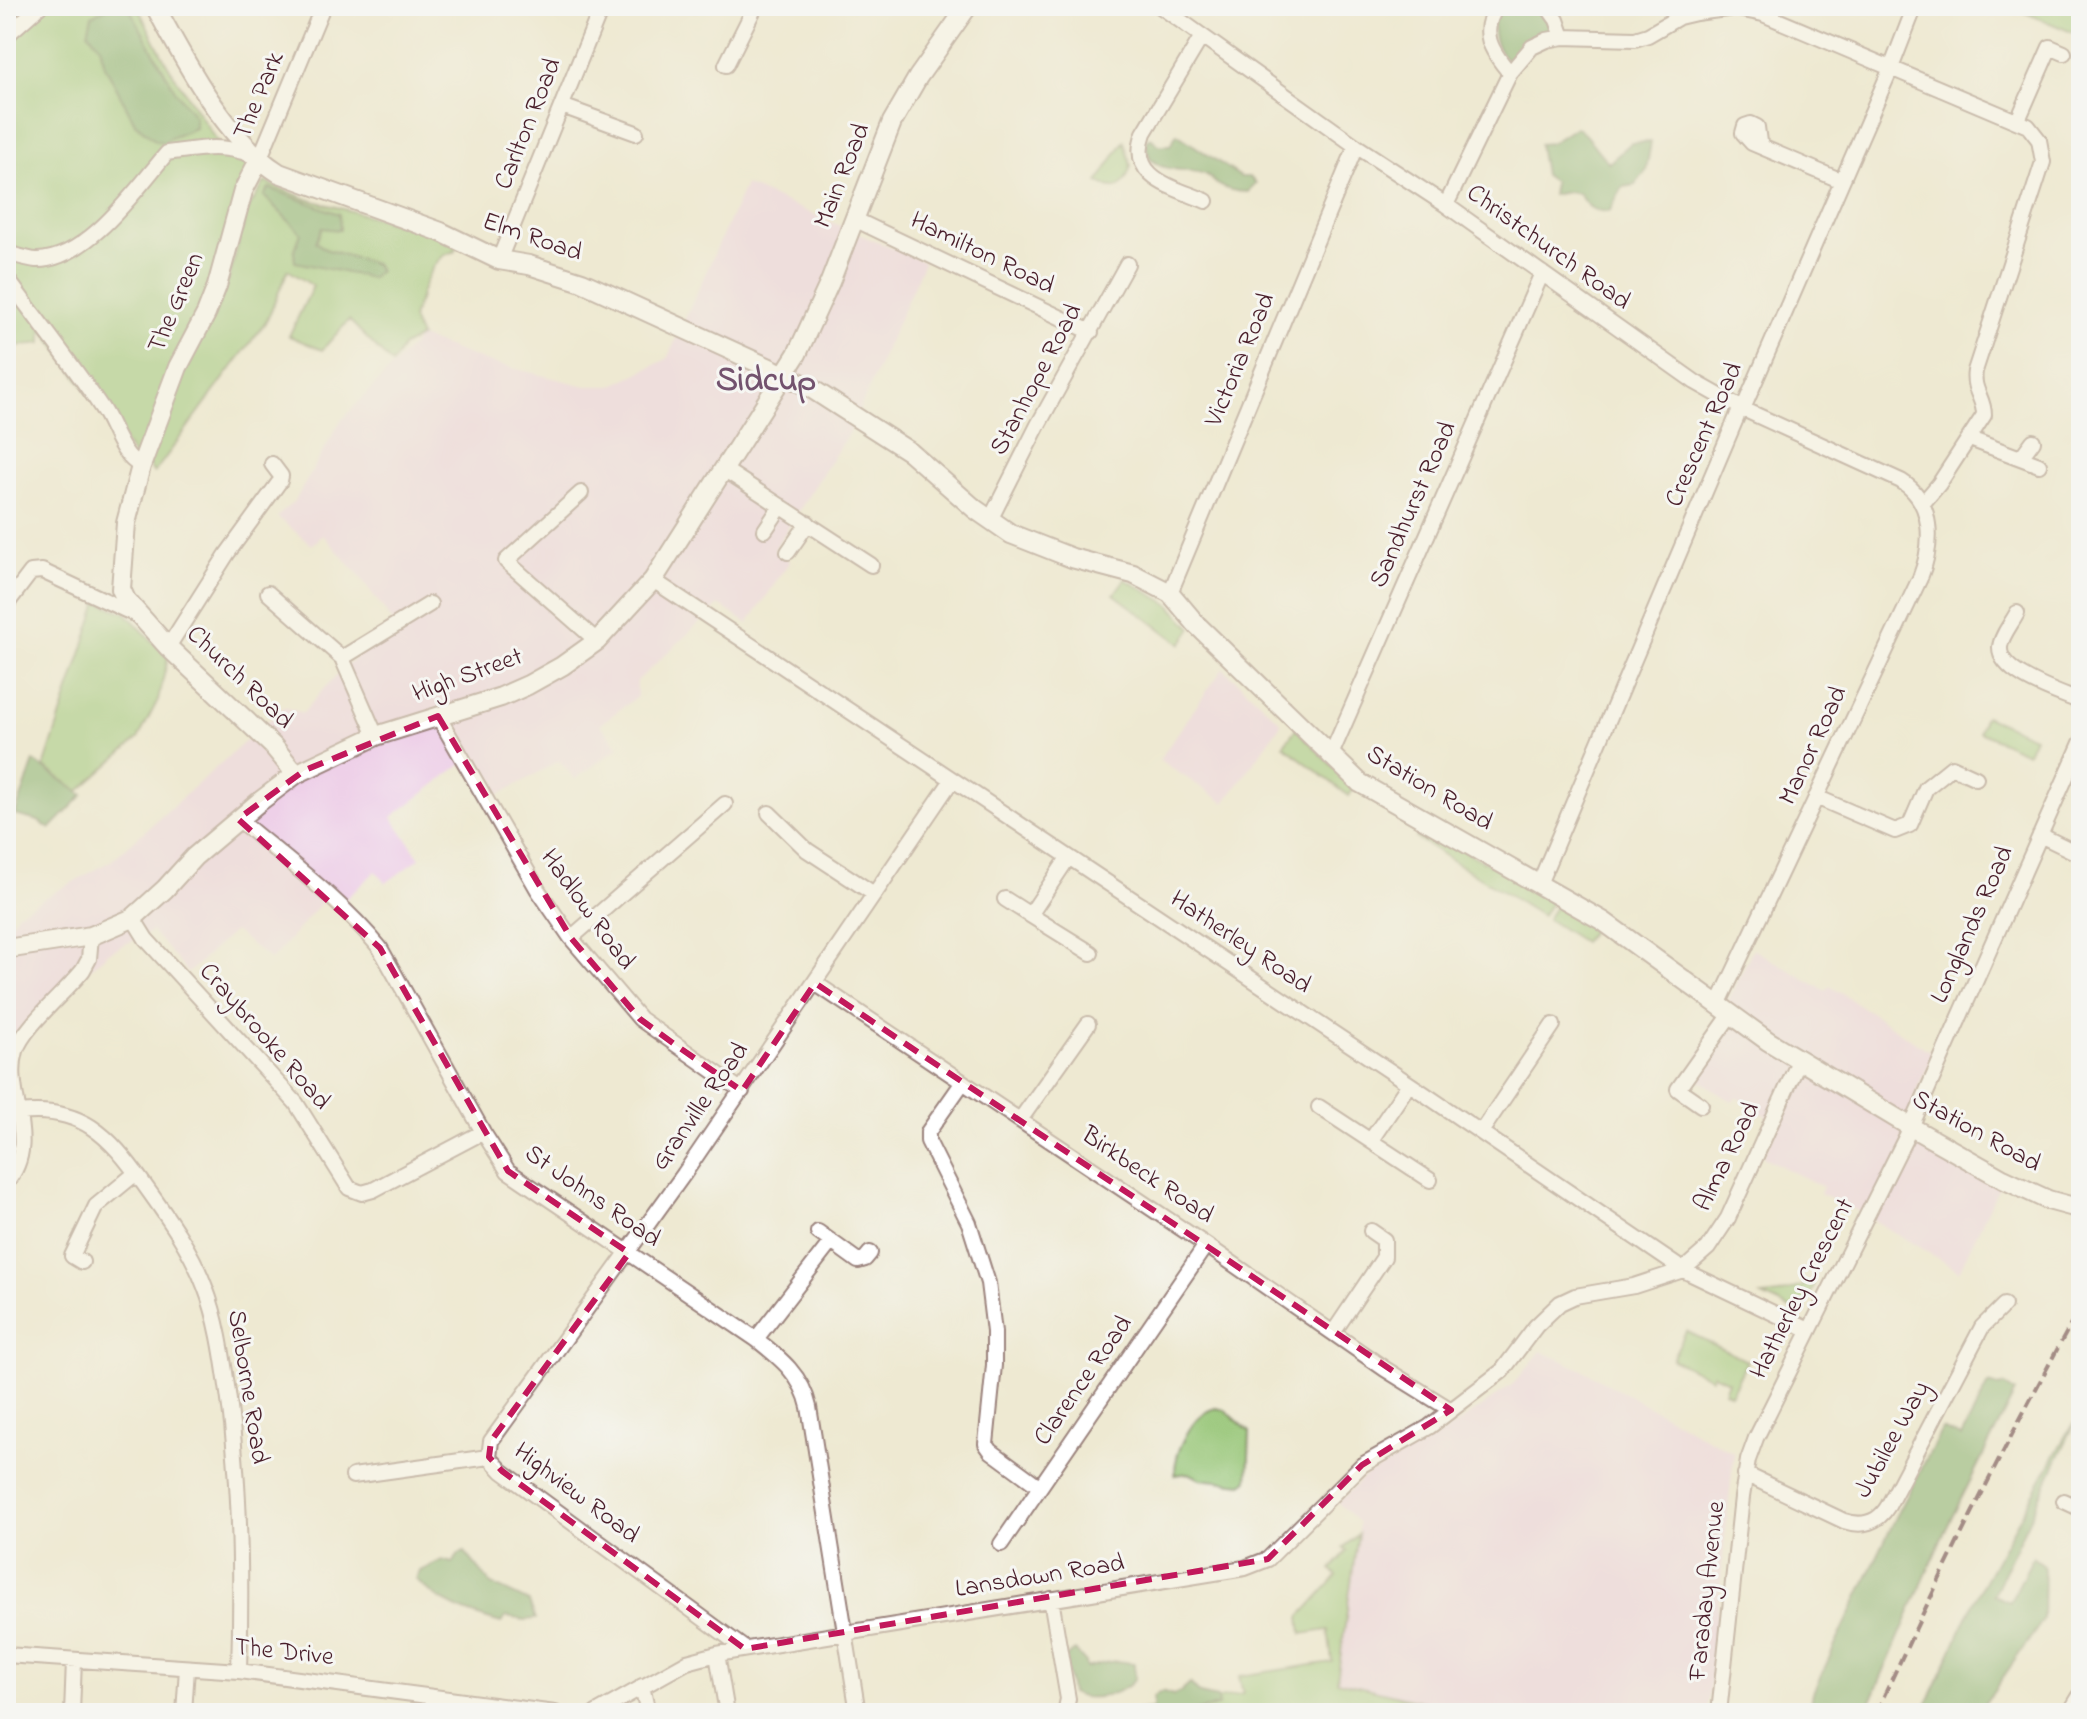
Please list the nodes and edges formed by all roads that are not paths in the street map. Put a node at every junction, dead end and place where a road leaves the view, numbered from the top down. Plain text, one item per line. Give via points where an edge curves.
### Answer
1 (40, 6) edge
2 (155, 6) edge
3 (323, 6) edge
4 (602, 6) edge
5 (753, 6) edge
6 (968, 6) edge
7 (1160, 6) edge
8 (1497, 6) edge
9 (1547, 6) edge
10 (1915, 6) edge
11 (6, 36) edge
12 (1202, 36) junction
13 (1563, 37) junction
14 (2064, 53) dead end
15 (726, 65) dead end
16 (1891, 68) junction
17 (1510, 73) junction
18 (562, 106) junction
19 (2018, 120) junction
20 (636, 133) dead end
21 (1356, 146) junction
22 (1764, 148) dead end
23 (257, 158) junction
24 (1842, 181) junction
25 (1206, 201) dead end
26 (1446, 205) junction
27 (854, 219) junction
28 (6, 253) edge
29 (499, 260) junction
30 (1127, 264) dead end
31 (1542, 273) junction
32 (6, 277) edge
33 (1091, 332) junction
34 (785, 375) junction
35 (1743, 409) junction
36 (1970, 439) junction
37 (2033, 441) dead end
38 (2022, 456) junction
39 (272, 464) dead end
40 (2039, 465) dead end
41 (141, 466) junction
42 (725, 470) junction
43 (581, 493) dead end
44 (1923, 503) junction
45 (781, 506) junction
46 (990, 520) junction
47 (808, 523) junction
48 (765, 530) dead end
49 (788, 552) dead end
50 (871, 565) dead end
51 (653, 580) junction
52 (268, 593) dead end
53 (1170, 593) junction
54 (430, 604) dead end
55 (6, 605) edge
56 (2017, 613) dead end
57 (145, 619) junction
58 (597, 641) junction
59 (168, 647) junction
60 (342, 658) junction
61 (2081, 702) edge
62 (438, 716) junction
63 (376, 736) junction
64 (2081, 743) edge
65 (1330, 757) junction
66 (296, 774) junction
67 (1976, 778) dead end
68 (952, 780) junction
69 (1816, 797) junction
70 (725, 804) dead end
71 (769, 813) dead end
72 (238, 819) junction
73 (2040, 835) junction
74 (2081, 855) edge
75 (1068, 858) junction
76 (1539, 884) junction
77 (874, 894) junction
78 (1005, 899) dead end
79 (1030, 915) junction
80 (133, 918) junction
81 (91, 936) junction
82 (571, 938) junction
83 (6, 949) edge
84 (1091, 953) dead end
85 (815, 983) junction
86 (1724, 1009) junction
87 (1088, 1024) dead end
88 (1553, 1025) dead end
89 (10, 1050) edge
90 (1799, 1061) junction
91 (963, 1082) junction
92 (1409, 1084) junction
93 (742, 1091) junction
94 (1701, 1105) dead end
95 (1319, 1107) dead end
96 (20, 1113) junction
97 (1020, 1120) junction
98 (1911, 1127) junction
99 (483, 1132) junction
100 (1481, 1132) junction
101 (1371, 1140) junction
102 (136, 1173) junction
103 (1430, 1180) dead end
104 (6, 1183) edge
105 (2081, 1209) edge
106 (1371, 1231) dead end
107 (818, 1232) dead end
108 (831, 1242) junction
109 (1206, 1245) junction
110 (629, 1253) junction
111 (870, 1253) dead end
112 (82, 1262) dead end
113 (1683, 1270) junction
114 (2004, 1305) dead end
115 (1809, 1330) junction
116 (1333, 1333) junction
117 (756, 1339) junction
118 (1451, 1410) junction
119 (489, 1457) junction
120 (1745, 1474) junction
121 (353, 1476) dead end
122 (1040, 1487) junction
123 (2064, 1501) dead end
124 (2081, 1509) edge
125 (1001, 1544) dead end
126 (1051, 1599) junction
127 (845, 1632) junction
128 (745, 1649) junction
129 (717, 1654) junction
130 (6, 1655) edge
131 (74, 1660) junction
132 (187, 1668) junction
133 (239, 1671) junction
134 (642, 1686) junction
135 (2081, 1698) edge
136 (489, 1709) edge
137 (72, 1713) edge
138 (184, 1713) edge
139 (555, 1713) edge
140 (596, 1713) edge
141 (648, 1713) edge
142 (727, 1713) edge
143 (858, 1713) edge
144 (1065, 1713) edge
145 (1719, 1713) edge
146 (2072, 1713) edge

1 - 11 street
2 - 23 main road via 193,78
3 - 23 street, The Park
4 - 18 street, Carlton Road
5 - 15 street
6 - 27 main road, Main Road via 899,109
7 - 12 street, Christchurch Road
8 - 17 street via 1487,40
9 - 13 street
10 - 16 street, Crescent Road
12 - 21 street, Christchurch Road
12 - 25 street via 1139,146 1140,160 1157,180
13 - 16 street via 1635,39 1679,17 1734,8 1780,21
13 - 17 street via 1532,47
14 - 19 street via 2050,47
16 - 19 street
16 - 24 street, Crescent Road
17 - 26 street
18 - 20 street
18 - 29 street, Carlton Road
19 - 36 street via 2039,140 2043,162 1975,371 1975,391 1984,415
21 - 26 street, Christchurch Road
21 - 53 street, Victoria Road
22 - 24 street
23 - 28 street via 215,146 167,153 89,239 56,257 36,260
23 - 29 main road, Elm Road via 279,173 441,232
23 - 41 main road, The Green via 217,286 178,367
24 - 35 street, Crescent Road
26 - 31 street, Christchurch Road
27 - 33 street, Hamilton Road
27 - 34 main road, Main Road
29 - 34 main road, Elm Road via 600,290
30 - 33 street, Stanhope Road
31 - 35 street, Christchurch Road via 1686,376
31 - 65 street, Sandhurst Road
32 - 41 street via 101,407 121,449
33 - 46 street, Stanhope Road
34 - 42 main road, High Street
34 - 46 main road, Station Road via 910,452
35 - 44 street, Christchurch Road via 1901,481
35 - 76 street, Crescent Road
36 - 38 street
36 - 44 street
37 - 38 street
38 - 40 street
39 - 59 street via 281,479 270,505
41 - 57 main road, The Green via 126,523 124,560
42 - 45 street
42 - 51 main road, High Street
43 - 58 street via 506,561
44 - 69 street, Manor Road via 1928,557
45 - 47 street
45 - 48 street
46 - 53 main road, Station Road via 1037,545 1133,574
47 - 49 street
47 - 50 street
51 - 58 main road, High Street
51 - 68 street, Hatherley Road
52 - 60 street
53 - 65 main road, Station Road
54 - 60 street
55 - 57 street via 31,572 42,571
56 - 61 street via 2000,645 2002,660 2013,671
57 - 59 main road, Church Road
58 - 62 main road, High Street via 528,685
59 - 66 main road, Church Road
60 - 63 street
62 - 63 main road, High Street
62 - 82 street, Hadlow Road
63 - 66 main road, High Street
64 - 73 street, Longlands Road
65 - 76 main road, Station Road via 1360,783
66 - 72 main road, High Street
67 - 69 street via 1952,767 1926,788 1910,825 1895,831
68 - 75 street, Hatherley Road
68 - 77 street, Granville Road
69 - 86 street, Manor Road
70 - 82 street
71 - 77 street via 807,850
72 - 80 main road, High Street
72 - 99 street, St Johns Road via 363,927 380,948
73 - 74 street
73 - 98 street, Longlands Road
75 - 79 street
75 - 92 street, Hatherley Road
76 - 86 main road, Station Road via 1620,933
77 - 85 street, Granville Road
78 - 79 street
79 - 84 street
80 - 81 main road, High Street
80 - 99 street, Craybrooke Road via 146,939 296,1103 349,1188 373,1190
81 - 83 main road, High Street
81 - 89 street via 83,970
82 - 93 street, Hadlow Road via 640,1019
85 - 91 street, Birkbeck Road
85 - 93 street, Granville Road
86 - 90 main road, Station Road
86 - 94 street, Manor Road via 1678,1089
87 - 97 street
88 - 100 street
89 - 96 street
90 - 98 main road, Station Road
90 - 113 street, Alma Road via 1728,1218 1708,1248
91 - 97 street, Birkbeck Road
91 - 122 street via 928,1132 928,1141 969,1223 988,1283 994,1365 986,1444
92 - 100 street, Hatherley Road
92 - 101 street
93 - 110 street, Granville Road
95 - 101 street
96 - 102 street, Selborne Road via 66,1113 92,1127
96 - 104 street via 21,1146
97 - 109 street, Birkbeck Road
98 - 105 main road, Station Road via 2003,1179
98 - 115 street, Hatherley Crescent
99 - 110 street, St Johns Road via 515,1178
100 - 113 street, Hatherley Road
101 - 103 street
102 - 112 street via 96,1206 72,1256
102 - 133 street, Selborne Road via 206,1287 221,1345 237,1472
106 - 116 street via 1384,1240 1384,1257
107 - 108 street
108 - 111 street via 858,1261
108 - 117 street
109 - 116 street, Birkbeck Road
109 - 122 street, Clarence Road
110 - 117 street, St Johns Road
110 - 119 street, Granville Road via 491,1441
113 - 115 street, Hatherley Road
113 - 118 street, Alma Road via 1560,1303 1509,1365
114 - 120 street, Jubilee Way via 1982,1327 1888,1506 1875,1520 1844,1521
115 - 120 street, Hatherley Crescent via 1756,1438
116 - 118 street, Birkbeck Road
117 - 127 street, St Johns Road via 791,1368 805,1392
118 - 126 street, Lansdown Road via 1362,1465 1258,1565
119 - 121 street, Highview Road
119 - 128 street, Highview Road
120 - 145 street, Faraday Avenue
122 - 125 street, Clarence Road
123 - 124 street
126 - 127 street, Lansdown Road
126 - 144 street via 1068,1699
127 - 128 street, Lansdown Road
127 - 143 street, St Johns Road
128 - 129 street, Lansdown Road
129 - 134 street, Lansdown Road via 687,1662
129 - 142 street
130 - 131 street, The Drive
131 - 132 street, The Drive
131 - 137 street
132 - 133 street, The Drive
132 - 138 street
133 - 136 street, The Drive via 372,1687
134 - 140 street, Lansdown Road
134 - 141 street
135 - 146 main road
136 - 139 street, The Drive

